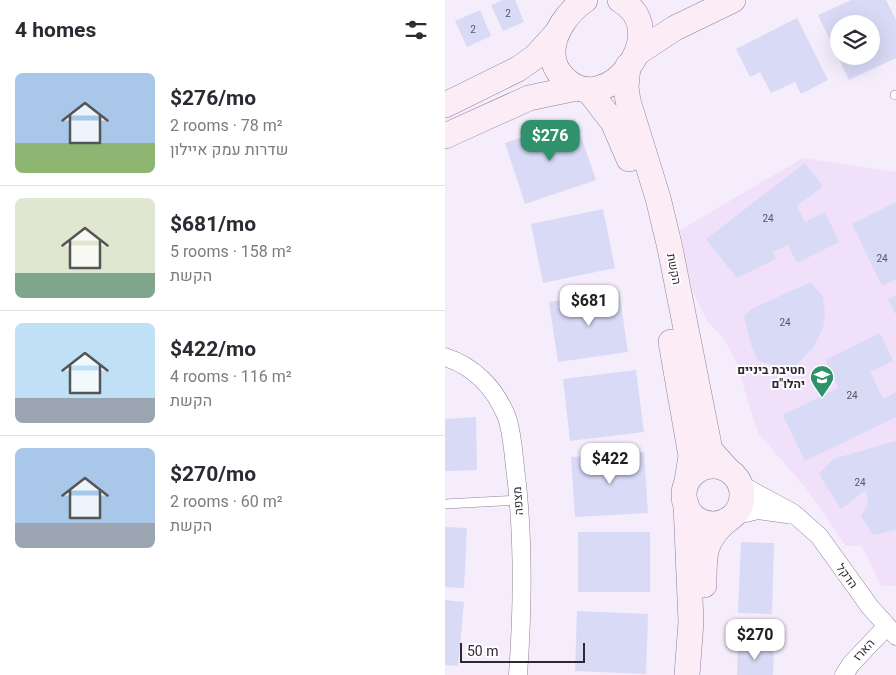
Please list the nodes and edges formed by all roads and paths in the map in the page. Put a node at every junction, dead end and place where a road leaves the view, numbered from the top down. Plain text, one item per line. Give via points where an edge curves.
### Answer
1 (585, 0) edge
2 (621, 0) edge
3 (638, 0) edge
4 (733, 0) edge
5 (565, 17) edge
6 (632, 59) junction
7 (583, 90) junction
8 (445, 104) edge
9 (445, 136) edge
10 (445, 357) edge
11 (730, 472) junction
12 (687, 493) junction
13 (519, 500) junction
14 (445, 504) edge
15 (797, 517) junction
16 (730, 518) junction
17 (891, 631) edge
18 (518, 675) edge
19 (687, 675) edge
20 (701, 675) edge
21 (844, 675) edge

1 - 5 street
2 - 3 street
2 - 6 street, הקשת via 632,8 641,26 641,40
4 - 6 street via 675,28
5 - 7 street, הקשת via 553,40 553,61 560,75
5 - 8 street via 535,57 518,69
6 - 7 street via 608,86
6 - 11 street, הקשת via 626,86 627,101 658,198 670,248 710,450
7 - 9 street via 529,98
7 - 12 street, הקשת via 613,122 622,139 642,202 662,291 691,456
10 - 13 street, מצפה via 472,368 492,390 506,416
11 - 12 street via 709,466 692,474
11 - 15 street, הדקל via 745,488 781,505
11 - 16 street via 739,482 742,499 739,509
12 - 16 street via 696,518 715,524
12 - 19 street, הקשת via 691,622
13 - 14 lane
13 - 18 street, מצפה via 521,623
15 - 16 street via 758,510
15 - 17 street, הדקל via 819,536
16 - 20 street via 714,531 704,558 705,622
17 - 21 street, הארז via 851,664

